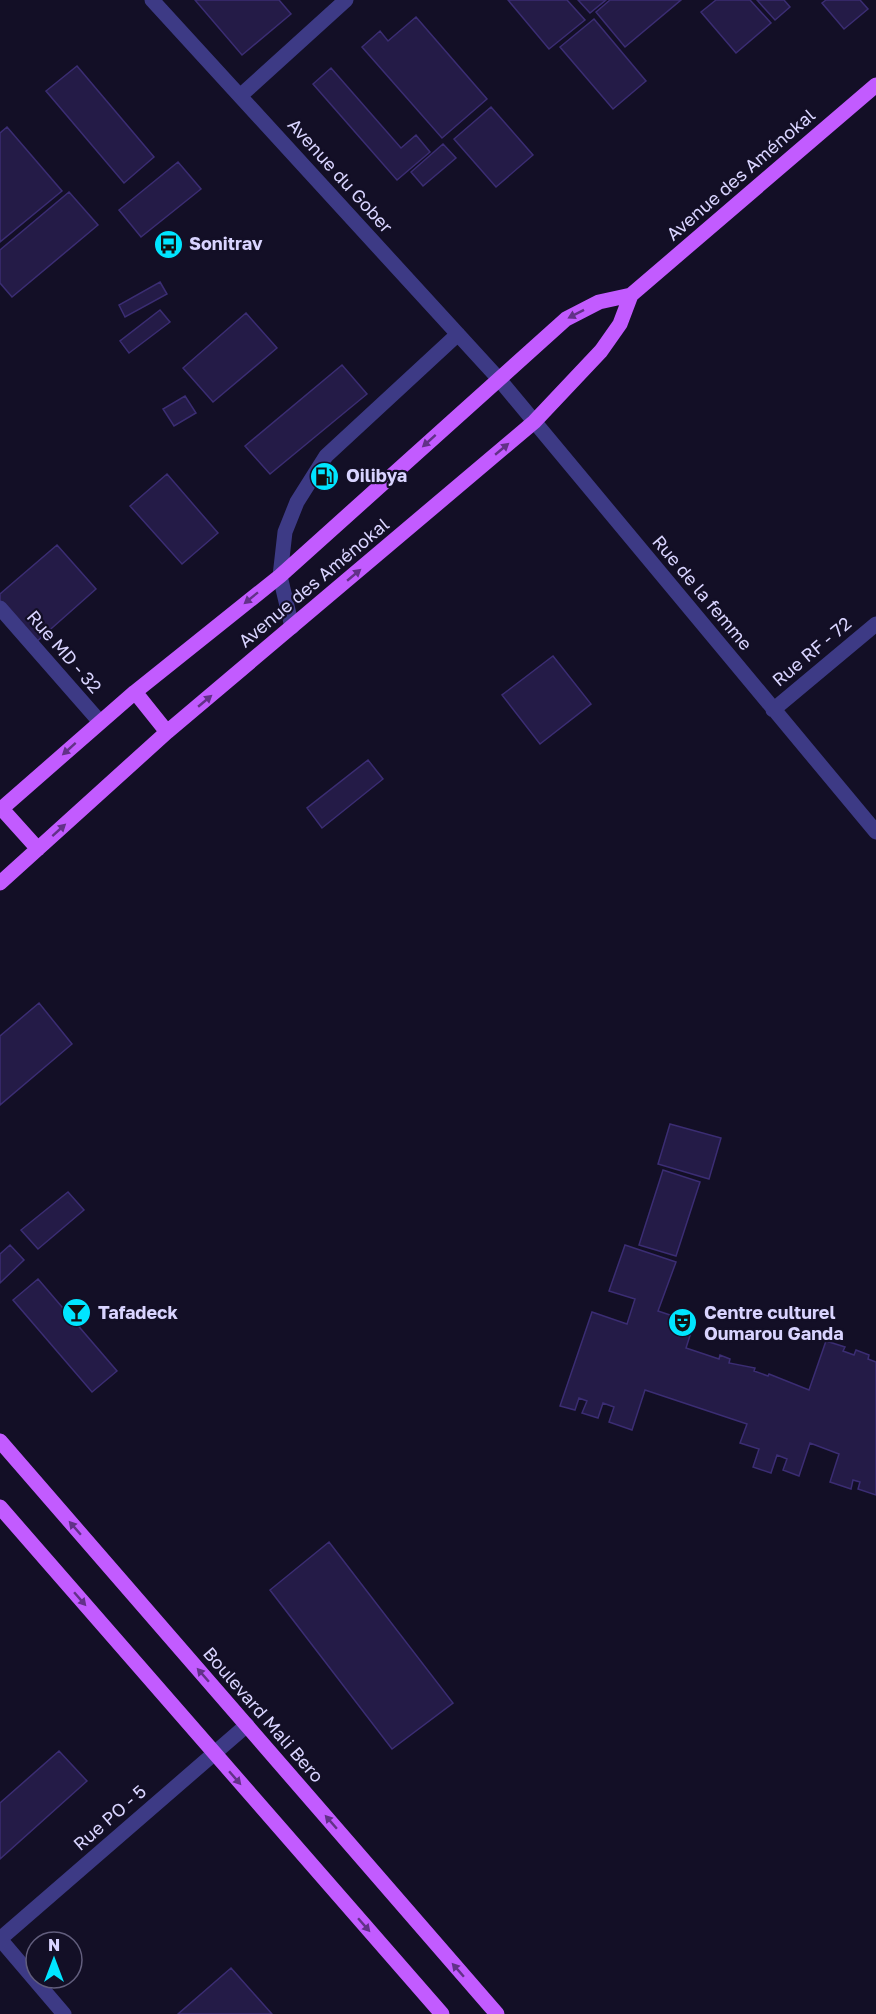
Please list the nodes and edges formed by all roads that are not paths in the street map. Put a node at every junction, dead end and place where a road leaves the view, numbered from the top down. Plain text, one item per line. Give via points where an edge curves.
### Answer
1 (152, 0) edge
2 (346, 0) edge
3 (876, 85) edge
4 (240, 96) junction
5 (631, 295) junction
6 (458, 334) junction
7 (498, 378) junction
8 (534, 422) junction
9 (279, 576) junction
10 (0, 608) edge
11 (876, 624) edge
12 (292, 627) junction
13 (135, 692) junction
14 (773, 710) junction
15 (100, 722) junction
16 (167, 732) junction
17 (1, 810) edge
18 (876, 832) edge
19 (38, 849) junction
20 (0, 884) edge
21 (0, 1441) edge
22 (0, 1507) edge
23 (247, 1725) junction
24 (214, 1754) junction
25 (0, 1939) edge
26 (64, 2014) edge
27 (442, 2014) edge
28 (497, 2014) edge

1 - 4 street, Avenue du Gober
2 - 4 street
3 - 5 main road, Avenue des Aménokal
4 - 6 street, Avenue du Gober
5 -> 7 main road, Avenue des Aménokal via 599,302 566,319
5 - 8 main road, Avenue des Aménokal via 620,324 601,351
6 - 7 street, Avenue du Gober
6 - 9 street via 326,456 297,502 285,532
7 - 8 street, Rue de la femme
7 -> 9 main road, Avenue des Aménokal
12 -> 8 main road, Avenue des Aménokal
8 - 14 street, Rue de la femme
9 - 12 street
9 -> 13 main road, Avenue des Aménokal
10 - 15 street, Rue MD - 32
11 - 14 street, Rue RF - 72
16 -> 12 main road, Avenue des Aménokal
13 - 15 main road, Avenue des Aménokal
13 - 16 main road
14 - 18 street, Rue de la femme
15 -> 17 main road, Avenue des Aménokal
19 -> 16 main road, Avenue des Aménokal
17 - 19 main road
19 - 20 main road, Avenue des Aménokal
23 -> 21 main road, Boulevard Mali Bero
22 -> 24 main road
23 - 24 street, Rue PO - 5
28 -> 23 main road, Boulevard Mali Bero
24 - 25 street, Rue PO - 5
24 -> 27 main road
25 - 26 street

